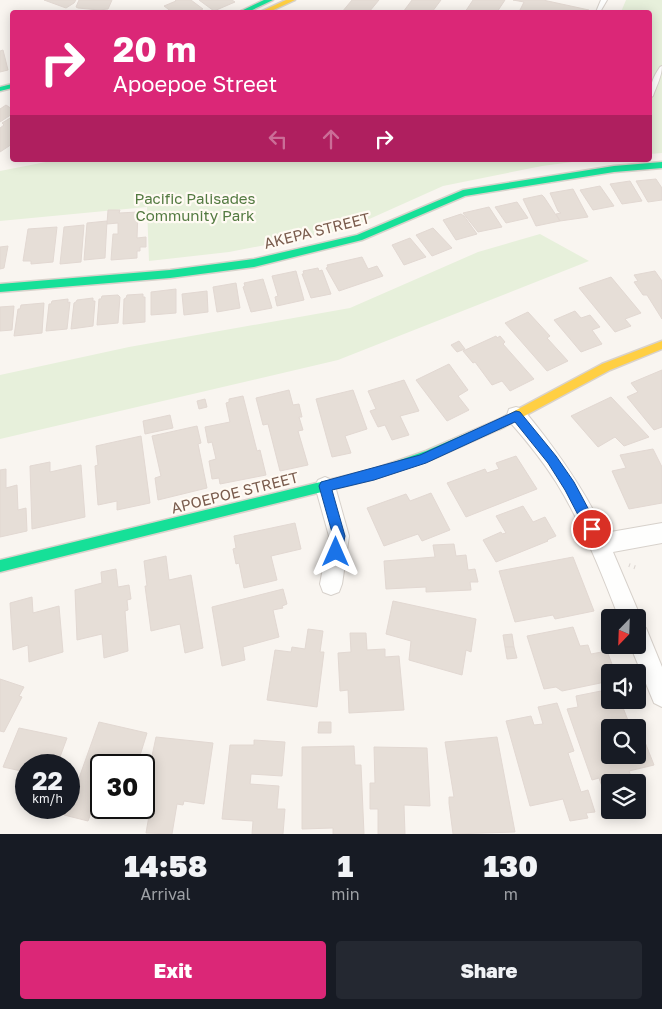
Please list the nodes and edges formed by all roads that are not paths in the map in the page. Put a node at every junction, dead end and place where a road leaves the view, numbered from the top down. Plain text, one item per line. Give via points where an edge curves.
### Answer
1 (292, 0) edge
2 (268, 4) edge
3 (249, 10) edge
4 (662, 68) edge
5 (652, 90) edge
6 (662, 165) edge
7 (0, 288) edge
8 (662, 345) edge
9 (516, 416) junction
10 (325, 486) junction
11 (662, 533) edge
12 (600, 544) junction
13 (0, 566) edge
14 (331, 584) dead end
15 (626, 609) edge
16 (645, 654) edge
17 (662, 695) edge

1 - 2 street
2 - 3 street
4 - 5 lane
6 - 7 street, AKEPA STREET via 594,171 463,193 443,199 368,235 248,263 186,272
8 - 9 street, APOEPOE STREET via 629,357
9 - 10 street, APOEPOE STREET via 422,459
9 - 12 street via 570,486
10 - 13 street, APOEPOE STREET
10 - 14 street via 339,536
11 - 12 street
12 - 15 street
16 - 17 street

